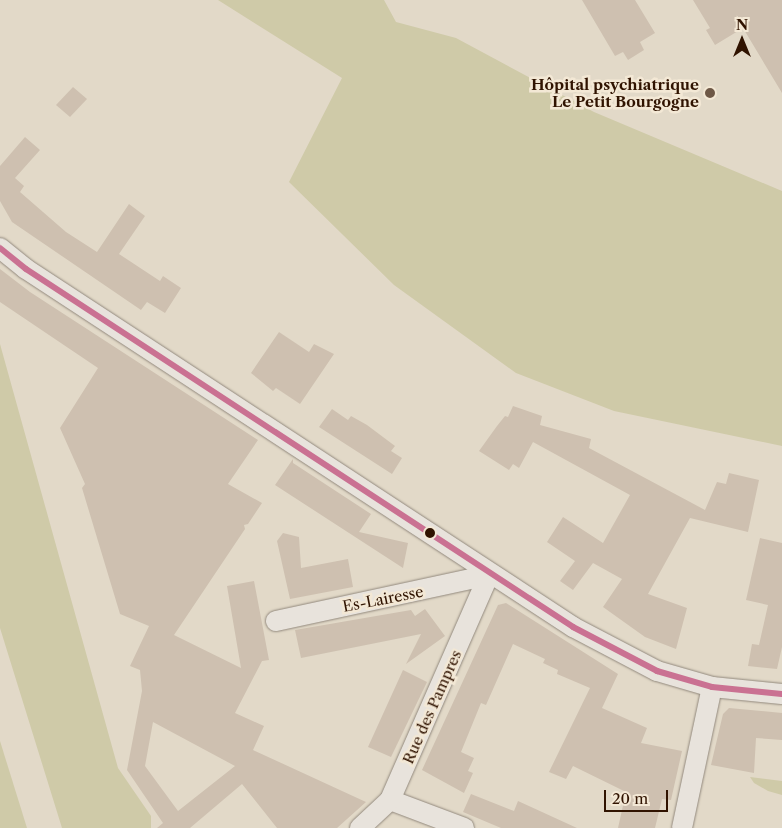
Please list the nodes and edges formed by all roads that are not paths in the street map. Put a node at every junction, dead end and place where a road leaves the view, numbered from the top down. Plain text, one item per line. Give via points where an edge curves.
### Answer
1 (0, 248) edge
2 (489, 575) junction
3 (276, 621) dead end
4 (712, 687) junction
5 (782, 694) edge
6 (390, 800) junction
7 (360, 828) edge
8 (464, 828) edge
9 (682, 828) edge

1 - 2 street via 26,269 300,446
2 - 3 street, Es-Lairesse
2 - 4 street via 613,650 657,671
2 - 6 street, Rue des Pampres
4 - 5 street
4 - 9 street
6 - 7 street, Rue des Pampres
6 - 8 street

